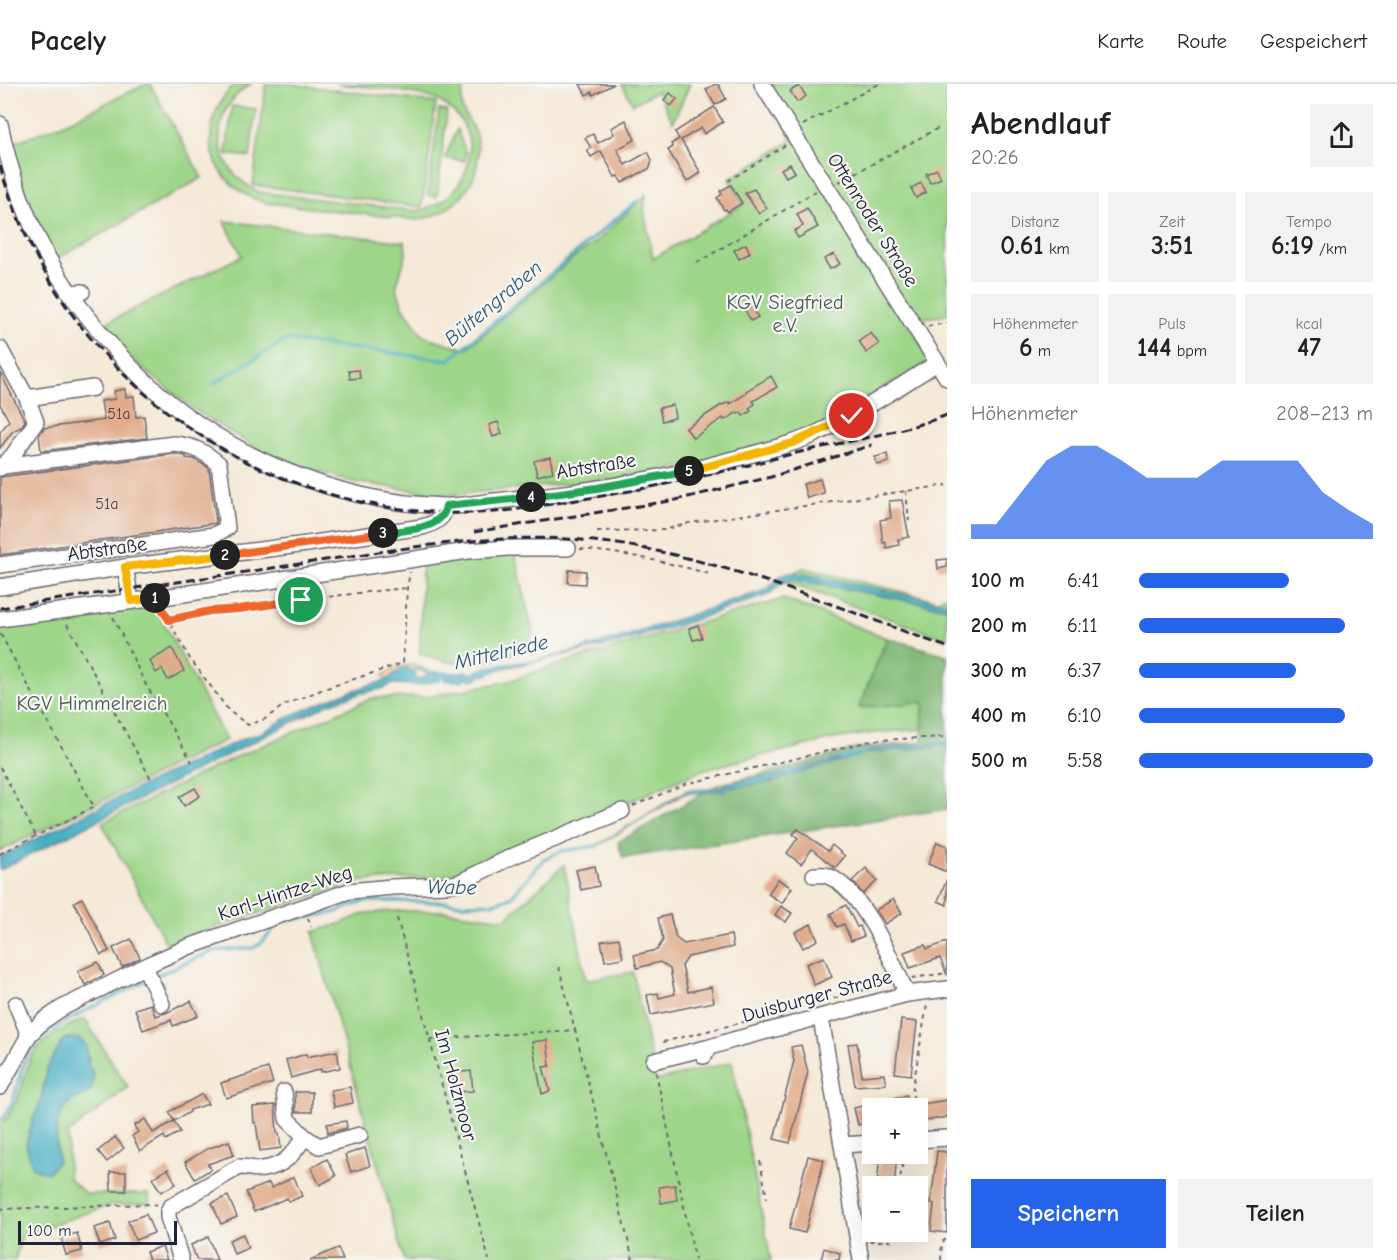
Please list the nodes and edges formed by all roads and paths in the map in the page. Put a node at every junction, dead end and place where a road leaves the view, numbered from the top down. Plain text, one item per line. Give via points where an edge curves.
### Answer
1 (762, 84) edge
2 (879, 84) edge
3 (0, 124) edge
4 (940, 127) dead end
5 (795, 134) junction
6 (728, 181) dead end
7 (827, 186) junction
8 (697, 263) dead end
9 (947, 323) edge
10 (916, 328) junction
11 (0, 349) edge
12 (937, 363) junction
13 (947, 378) edge
14 (93, 388) dead end
15 (27, 398) junction
16 (1, 467) edge
17 (947, 485) edge
18 (906, 491) junction
19 (446, 506) junction
20 (909, 522) dead end
21 (597, 531) dead end
22 (568, 548) joint
23 (413, 559) junction
24 (0, 565) edge
25 (125, 567) junction
26 (710, 574) dead end
27 (0, 587) edge
28 (406, 588) junction
29 (157, 598) junction
30 (131, 601) junction
31 (108, 603) junction
32 (60, 611) junction
33 (0, 619) edge
34 (169, 620) junction
35 (0, 632) edge
36 (947, 737) edge
37 (192, 762) dead end
38 (0, 767) edge
39 (152, 779) dead end
40 (622, 811) joint
41 (36, 836) junction
42 (0, 854) edge
43 (814, 875) dead end
44 (307, 914) dead end
45 (397, 918) dead end
46 (311, 927) dead end
47 (559, 967) dead end
48 (147, 971) junction
49 (947, 973) edge
50 (900, 979) junction
51 (947, 989) edge
52 (907, 994) junction
53 (159, 998) dead end
54 (928, 1002) dead end
55 (16, 1004) dead end
56 (821, 1010) junction
57 (778, 1014) dead end
58 (575, 1030) junction
59 (29, 1035) junction
60 (430, 1039) junction
61 (663, 1042) dead end
62 (654, 1061) joint
63 (0, 1087) edge
64 (284, 1092) dead end
65 (914, 1098) edge
66 (360, 1135) dead end
67 (305, 1137) junction
68 (947, 1138) edge
69 (928, 1139) edge
70 (862, 1144) edge
71 (842, 1145) junction
72 (760, 1161) dead end
73 (767, 1198) dead end
74 (170, 1207) junction
75 (0, 1209) edge
76 (947, 1237) edge
77 (858, 1241) junction
78 (862, 1241) edge
79 (181, 1260) edge
80 (489, 1260) edge
81 (633, 1260) edge
82 (695, 1260) edge
83 (861, 1260) edge
84 (941, 1260) edge

1 - 5 street, Ottenroder Straße
2 - 5 path
3 - 19 street via 26,209 55,269 75,291 96,329 144,380 194,419 259,460 298,476 370,496
4 - 7 path
5 - 6 path
5 - 7 street, Ottenroder Straße
7 - 8 path
7 - 10 street, Ottenroder Straße
9 - 10 path
10 - 12 street, Ottenroder Straße
11 - 15 street
12 - 13 street, Ottenroder Straße
12 - 19 street, Abtstraße via 852,416 793,443 644,481
14 - 15 street
15 - 16 street via 36,422
16 - 24 street via 174,444 191,446 219,464 227,528 214,535
17 - 18 path
18 - 20 path
18 - 21 path via 688,523 664,530
19 - 25 street, Abtstraße via 444,515 422,527
22 - 23 street via 508,548
22 - 26 path via 656,559
23 - 28 path
23 - 29 street
25 - 27 street, Abtstraße
25 - 30 street
28 - 34 path via 210,611
28 - 34 path via 402,663 340,682 248,724 229,711 189,657
29 - 30 street
29 - 34 path
30 - 31 street
31 - 32 street
31 - 37 path via 145,683
32 - 33 street
32 - 39 path
35 - 41 path via 94,807
36 - 40 path via 875,740 795,758 685,784
38 - 41 path
40 - 48 street, Karl-Hintze-Weg via 458,882 349,891 188,947
41 - 42 path
43 - 50 street via 828,876 855,898 880,936
44 - 46 path
45 - 60 path, Im Holzmoor
47 - 58 path
48 - 53 street
48 - 59 street, Karl-Hintze-Weg via 63,1008
49 - 50 path
50 - 52 street
50 - 56 path
51 - 52 street, Duisburger Straße
52 - 56 street, Duisburger Straße
54 - 65 path
55 - 59 street
56 - 62 street, Duisburger Straße via 707,1051
56 - 71 street
57 - 61 path
58 - 60 path
58 - 81 path
59 - 63 street, Karl-Hintze-Weg
60 - 80 path, Im Holzmoor
62 - 82 path
64 - 67 street via 287,1119
66 - 67 street via 319,1146
67 - 74 street via 290,1160 262,1170 239,1167
68 - 69 street
70 - 71 street
71 - 77 street
72 - 73 path
74 - 75 path via 150,1204
74 - 79 street via 168,1216
76 - 84 path via 942,1243
77 - 78 path
77 - 83 street

